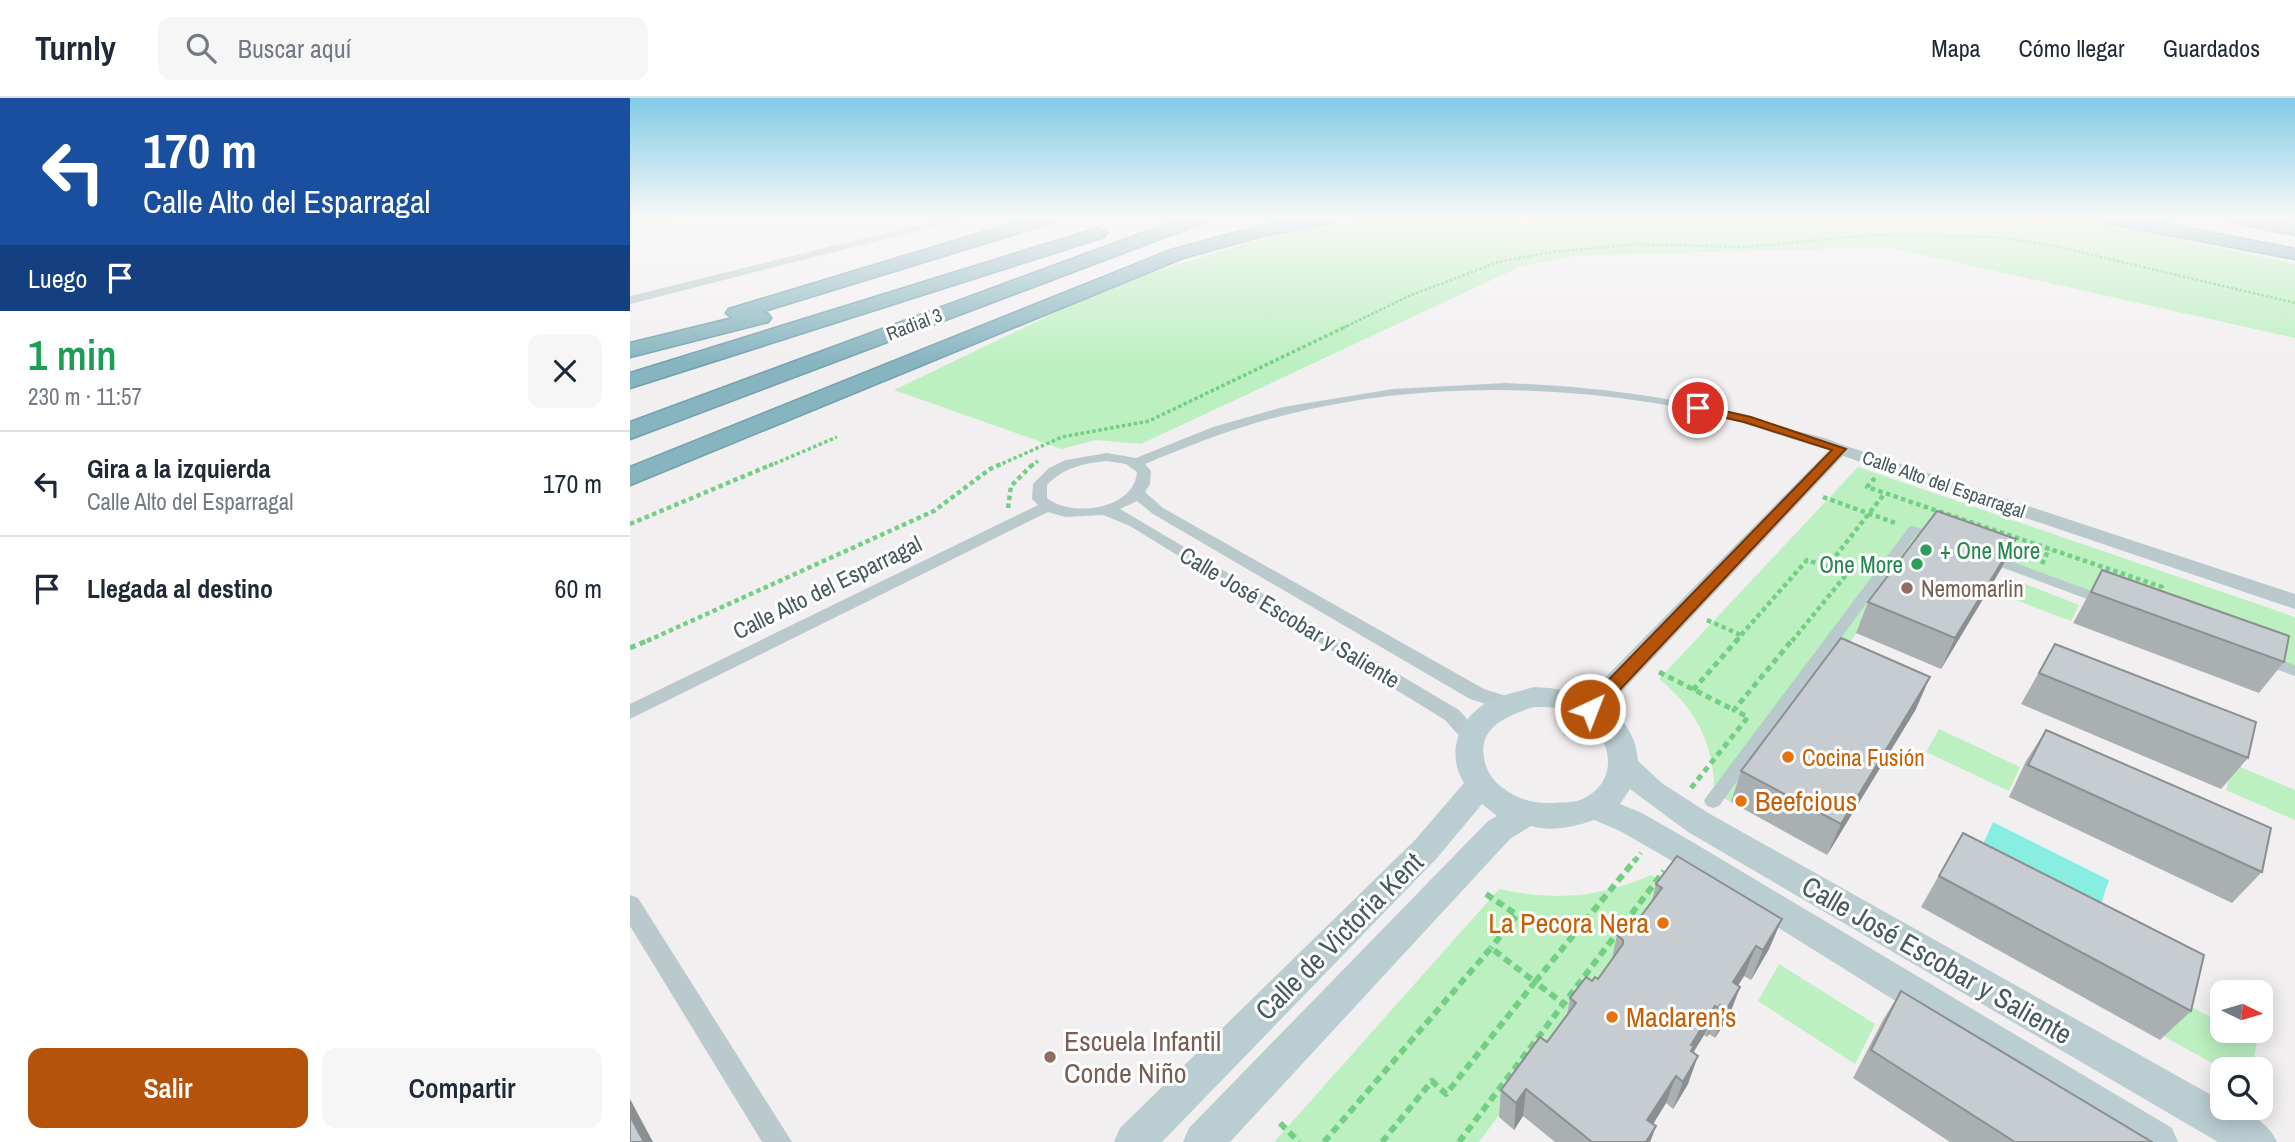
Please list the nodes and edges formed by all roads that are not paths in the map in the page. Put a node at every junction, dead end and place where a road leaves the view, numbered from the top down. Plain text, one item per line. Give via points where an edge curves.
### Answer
1 (764, 267) edge
2 (894, 267) edge
3 (965, 267) edge
4 (991, 267) edge
5 (1069, 267) edge
6 (1146, 267) edge
7 (630, 300) edge
8 (630, 348) edge
9 (630, 381) edge
10 (630, 431) edge
11 (1840, 449) junction
12 (1136, 463) junction
13 (630, 477) edge
14 (1137, 493) junction
15 (1046, 507) junction
16 (1102, 510) junction
17 (1948, 543) edge
18 (1972, 552) edge
19 (2295, 602) edge
20 (2113, 604) edge
21 (2251, 654) edge
22 (2295, 671) edge
23 (1505, 703) junction
24 (1590, 709) junction
25 (630, 712) edge
26 (1471, 735) junction
27 (1625, 767) junction
28 (1479, 785) junction
29 (1713, 801) dead end
30 (1594, 807) junction
31 (1526, 814) junction
32 (630, 905) edge
33 (778, 1142) edge
34 (1134, 1142) edge
35 (1203, 1142) edge
36 (2158, 1142) edge
37 (2257, 1142) edge

1 - 7 street
2 - 8 highway
3 - 8 highway
4 - 9 highway, Radial 3
5 - 10 highway, Radial 3
6 - 13 highway
11 - 12 street, Calle Alto del Esparragal via 1747,419 1673,402 1544,388 1466,388 1301,408 1231,426
11 - 19 street, Calle Alto del Esparragal
11 - 24 street
12 - 14 street via 1145,476
12 - 15 street via 1098,457 1063,467 1038,489
14 - 16 street
14 - 23 street, Calle José Escobar y Saliente via 1158,511 1398,649 1477,694
15 - 16 street via 1070,513
15 - 25 street, Calle Alto del Esparragal
16 - 26 street, Calle José Escobar y Saliente via 1135,523 1452,715
17 - 29 street via 1913,530
18 - 20 street
21 - 22 street
23 - 24 main road via 1548,697
23 - 26 main road via 1490,712
24 - 27 main road via 1617,734
26 - 28 main road via 1468,760
27 - 30 main road via 1620,782
27 - 37 main road, Calle José Escobar y Saliente via 1652,793 1699,824
28 - 31 main road via 1491,797
28 - 34 main road, Calle de Victoria Kent via 1426,849
30 - 31 main road via 1561,817
30 - 36 main road, Calle José Escobar y Saliente via 1678,849
31 - 35 main road, Calle de Victoria Kent via 1499,830
32 - 33 street

